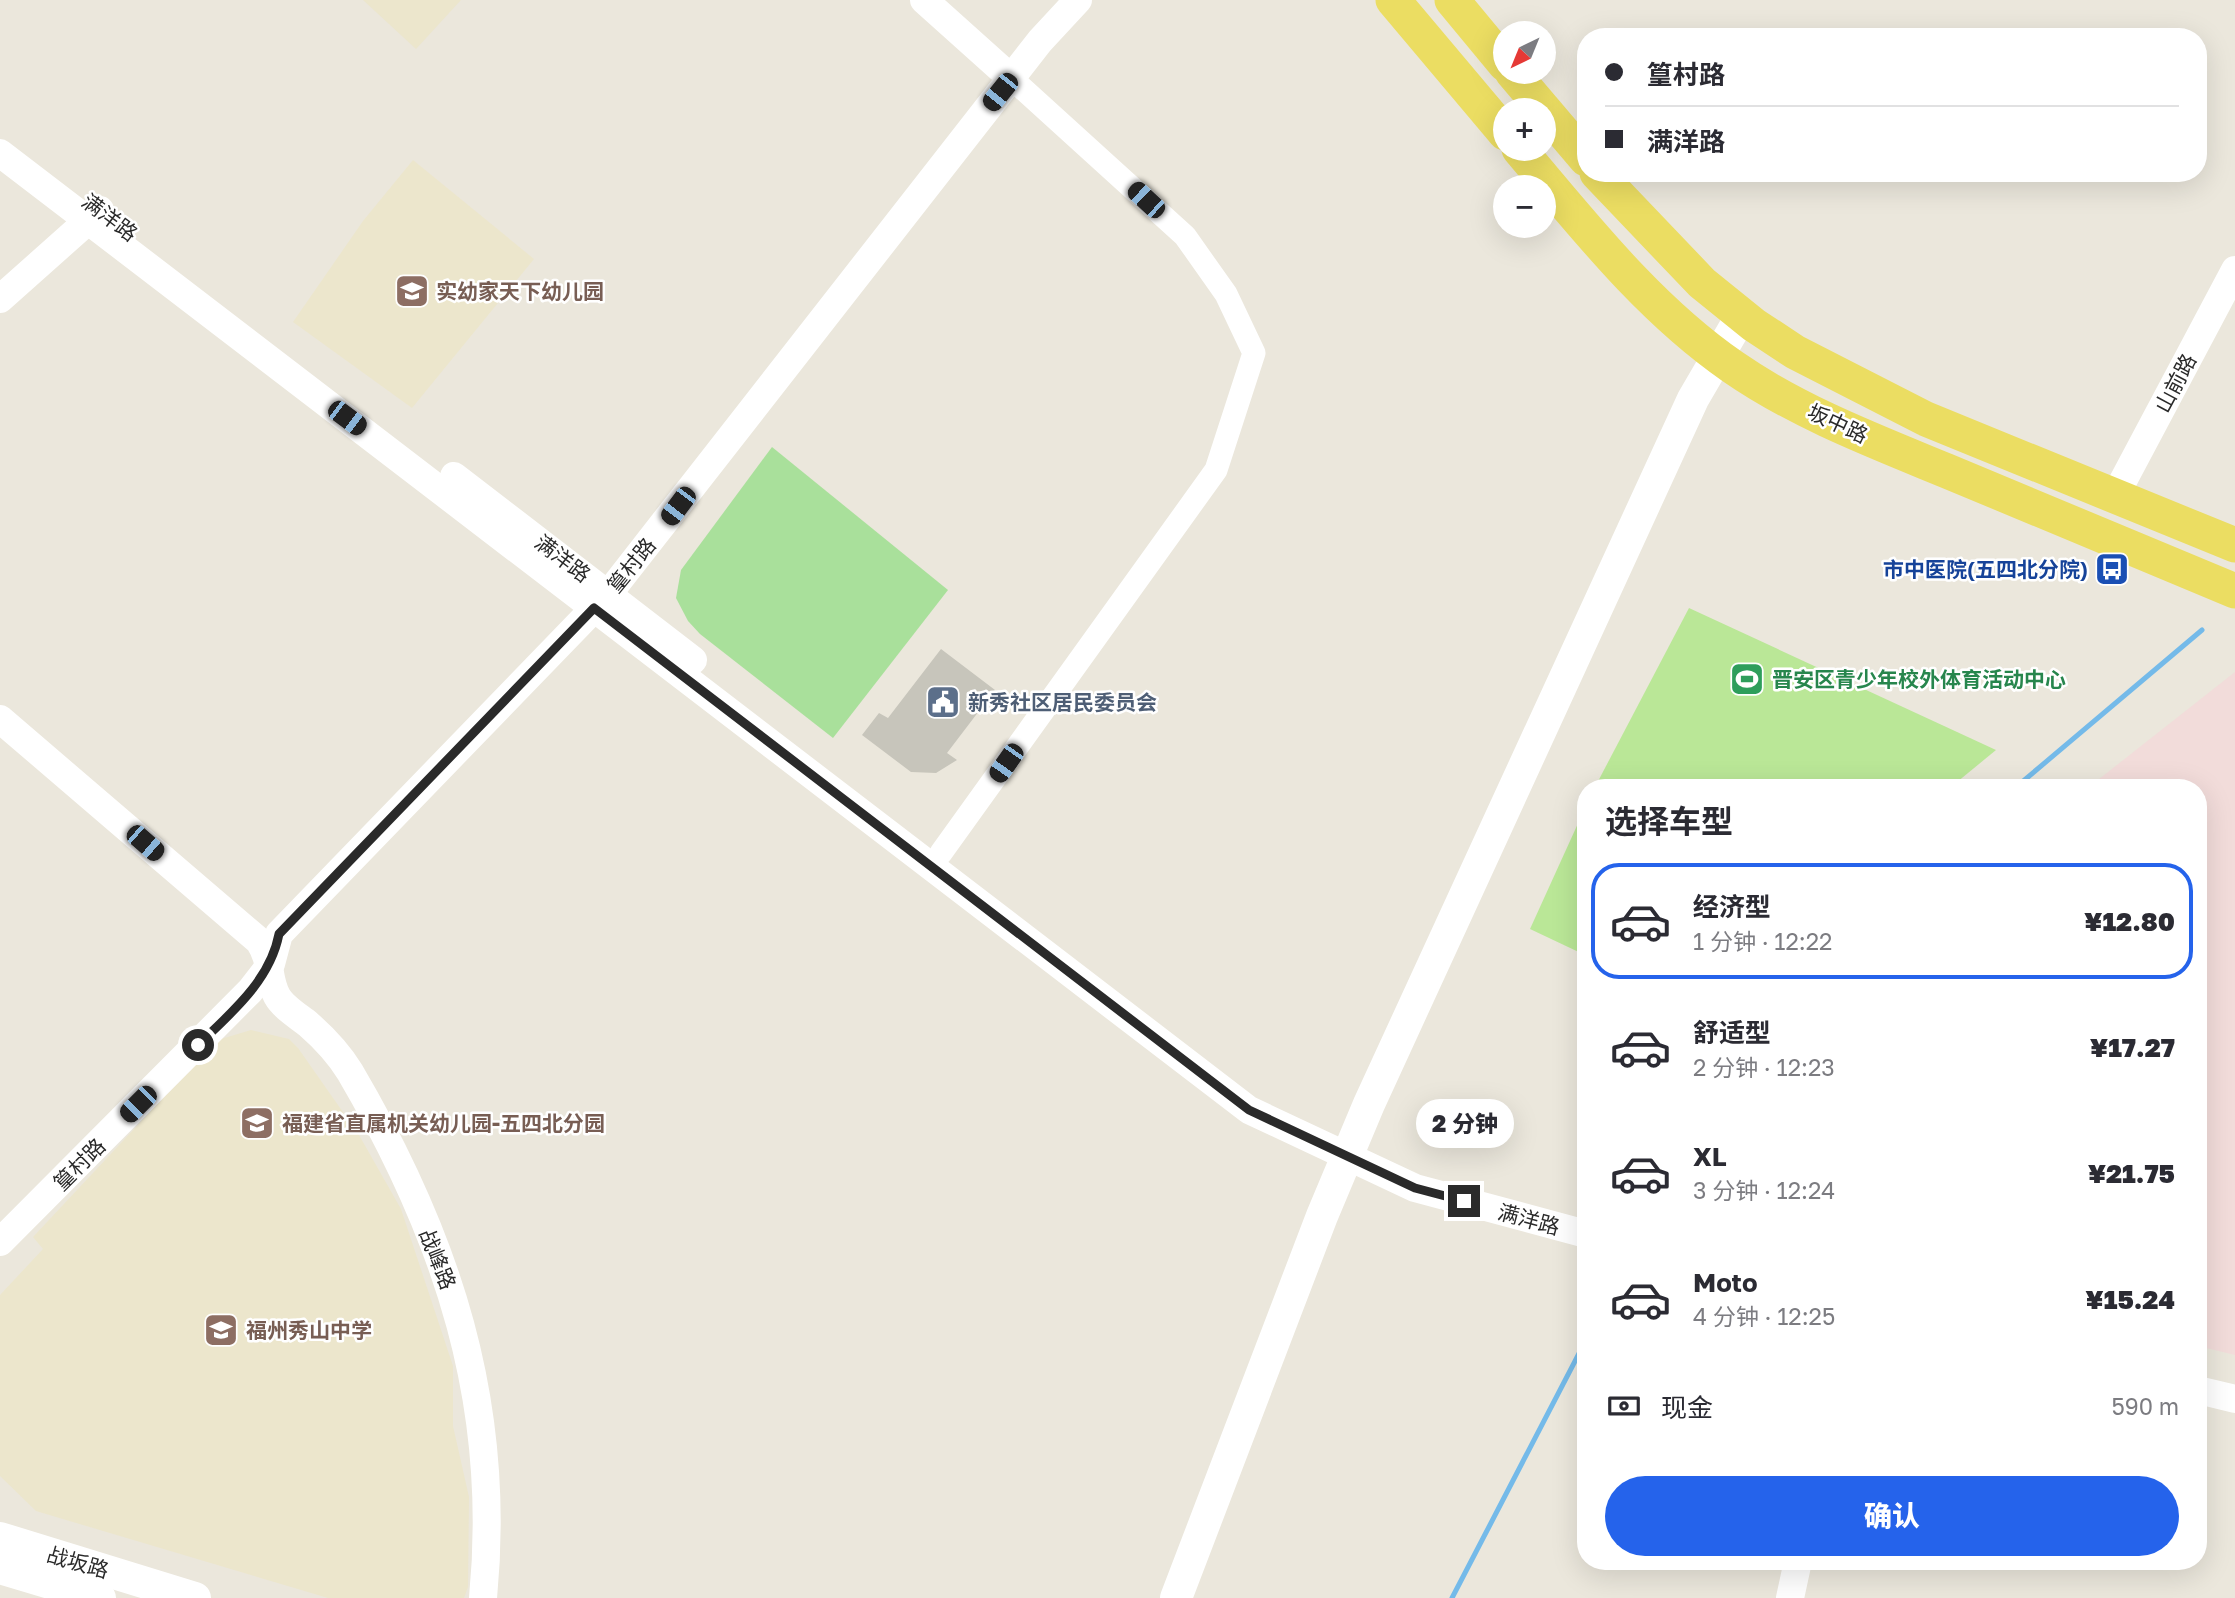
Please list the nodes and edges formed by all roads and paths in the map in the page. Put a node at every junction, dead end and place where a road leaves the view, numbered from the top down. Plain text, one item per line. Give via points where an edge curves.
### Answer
1 (924, 0) edge
2 (1078, 0) edge
3 (1393, 0) edge
4 (1452, 0) edge
5 (1493, 50) edge
6 (1011, 78) junction
7 (1522, 84) edge
8 (1493, 119) edge
9 (0, 134) edge
10 (1577, 148) edge
11 (0, 153) edge
12 (1529, 161) edge
13 (1605, 182) edge
14 (94, 215) junction
15 (2235, 270) edge
16 (0, 299) edge
17 (1750, 322) junction
18 (1726, 362) junction
19 (2115, 496) junction
20 (2235, 545) edge
21 (2232, 590) edge
22 (601, 601) junction
23 (0, 719) edge
24 (941, 853) junction
25 (271, 964) junction
26 (1279, 1123) junction
27 (1357, 1160) junction
28 (1577, 1232) edge
29 (0, 1242) edge
30 (2207, 1392) edge
31 (2235, 1399) edge
32 (0, 1538) edge
33 (0, 1568) edge
34 (1796, 1570) edge
35 (100, 1598) edge
36 (195, 1598) edge
37 (483, 1598) edge
38 (1176, 1598) edge
39 (1199, 1598) edge
40 (1790, 1598) edge

1 - 6 street
2 - 6 street, 篁村路
3 - 8 main road
4 - 5 main road
6 - 22 street, 篁村路
6 - 24 street via 1185,236 1226,294 1254,354 1216,470
7 - 10 main road
9 - 14 street, 满洋路
11 - 14 street, 满洋路
12 - 18 main road, 坂中路 via 1620,266 1674,320
13 - 17 main road, 坂中路 via 1682,264
14 - 16 street
14 - 22 street, 满洋路
15 - 19 street, 山前路
17 - 18 main road
17 - 19 main road, 坂中路 via 1881,399
18 - 21 main road, 坂中路 via 1844,427
18 - 27 main road via 1693,399
19 - 20 main road, 坂中路
22 - 24 street, 满洋路
22 - 25 street, 篁村路 via 279,934
22 - 26 street, 满洋路 via 1249,1110
23 - 25 street via 259,941
24 - 26 street, 满洋路 via 1261,1095
25 - 29 street, 篁村路 via 217,1026
25 - 37 street, 战峰路 via 278,999 319,1034 349,1070 411,1194 456,1305 485,1444 488,1520
26 - 27 street, 满洋路
27 - 28 street, 满洋路 via 1415,1188
27 - 38 main road
27 - 39 main road
30 - 31 street
32 - 36 main road, 战坂路
33 - 35 main road, 战坂路
34 - 40 street

